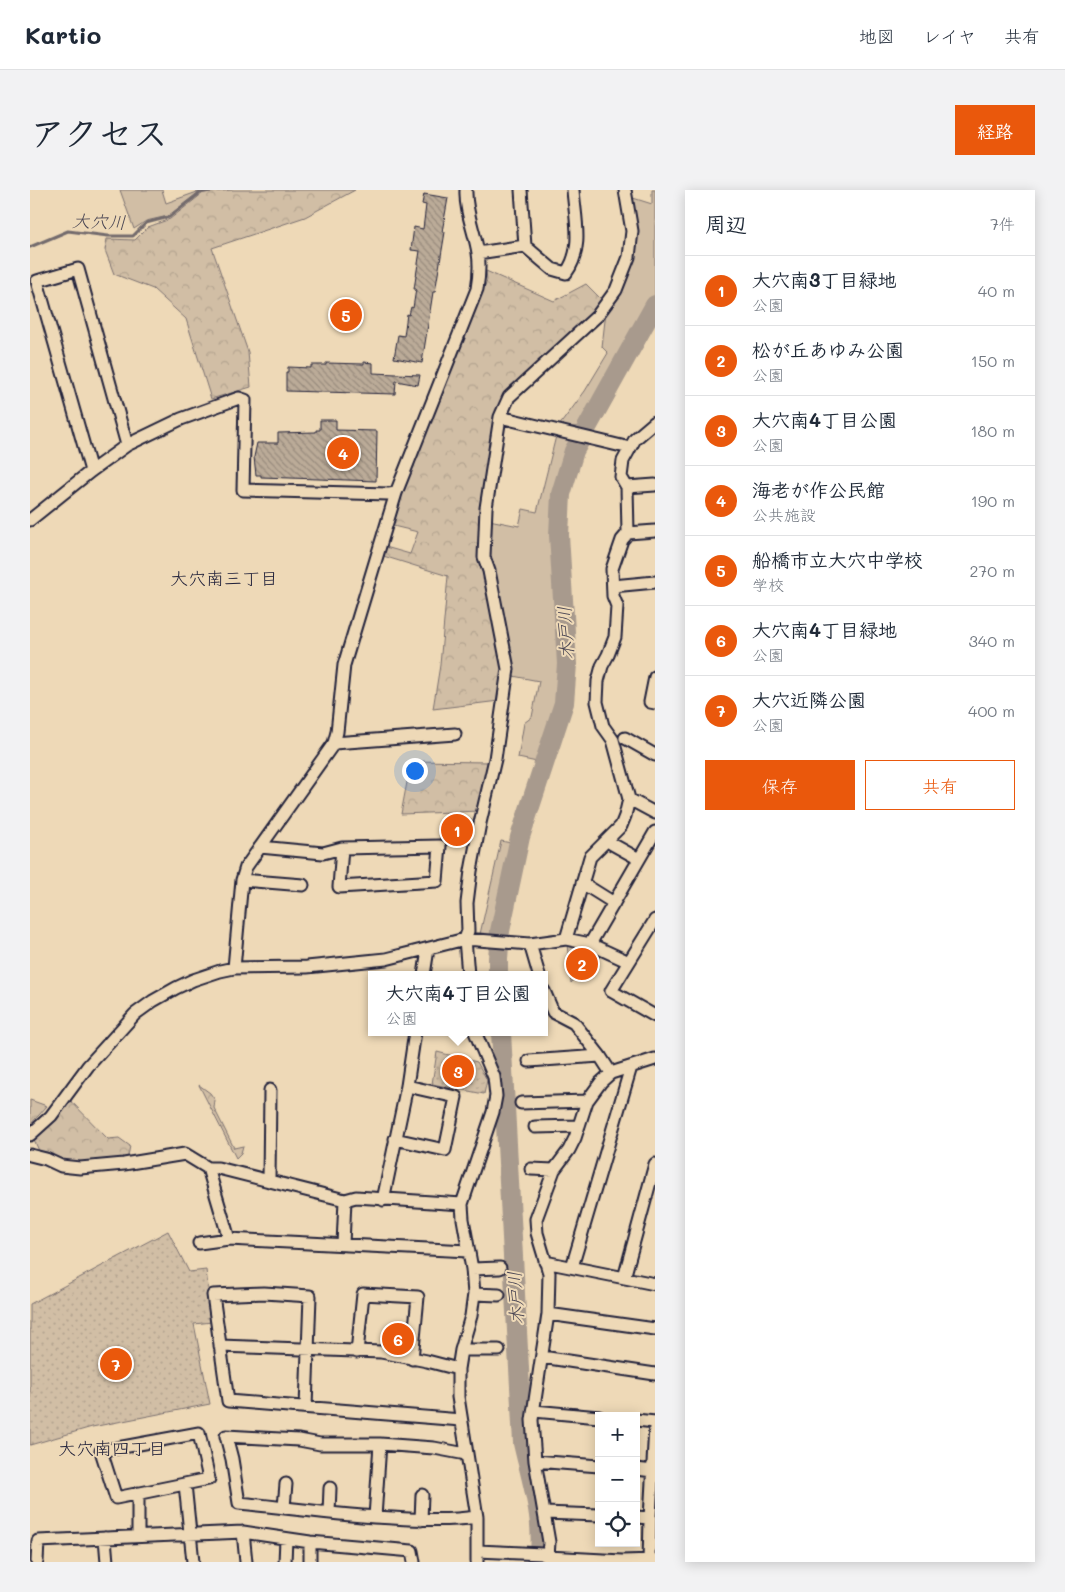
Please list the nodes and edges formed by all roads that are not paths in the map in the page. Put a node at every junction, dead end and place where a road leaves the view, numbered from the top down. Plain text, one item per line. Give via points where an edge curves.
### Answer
1 (466, 190) edge
2 (521, 190) edge
3 (573, 190) edge
4 (625, 190) edge
5 (525, 246) junction
6 (478, 253) junction
7 (500, 417) junction
8 (655, 422) edge
9 (127, 445) junction
10 (621, 445) junction
11 (91, 471) junction
12 (655, 484) edge
13 (627, 487) junction
14 (396, 493) junction
15 (30, 520) edge
16 (655, 531) edge
17 (628, 533) junction
18 (655, 582) edge
19 (613, 586) junction
20 (655, 677) edge
21 (655, 703) edge
22 (455, 734) dead end
23 (625, 738) dead end
24 (334, 743) junction
25 (655, 756) edge
26 (629, 799) junction
27 (655, 813) edge
28 (655, 832) edge
29 (612, 844) dead end
30 (260, 847) junction
31 (342, 848) junction
32 (639, 859) junction
33 (242, 880) junction
34 (582, 883) junction
35 (303, 885) dead end
36 (614, 903) junction
37 (654, 924) edge
38 (465, 939) junction
39 (566, 939) junction
40 (530, 944) junction
41 (590, 944) junction
42 (428, 949) junction
43 (629, 962) junction
44 (234, 968) junction
45 (425, 971) edge
46 (468, 971) edge
47 (538, 971) edge
48 (548, 1000) edge
49 (654, 1014) edge
50 (414, 1036) edge
51 (477, 1036) edge
52 (600, 1056) junction
53 (655, 1059) edge
54 (529, 1061) dead end
55 (631, 1067) junction
56 (611, 1073) junction
57 (407, 1086) junction
58 (270, 1090) dead end
59 (587, 1101) junction
60 (521, 1104) dead end
61 (579, 1126) junction
62 (535, 1127) dead end
63 (30, 1135) edge
64 (395, 1139) junction
65 (30, 1155) edge
66 (655, 1164) edge
67 (208, 1168) junction
68 (531, 1169) dead end
69 (554, 1170) junction
70 (269, 1181) junction
71 (345, 1200) junction
72 (383, 1200) junction
73 (462, 1204) junction
74 (229, 1239) junction
75 (199, 1243) dead end
76 (343, 1244) junction
77 (468, 1251) junction
78 (545, 1262) junction
79 (572, 1267) junction
80 (500, 1268) dead end
81 (472, 1269) junction
82 (624, 1278) junction
83 (655, 1284) edge
84 (474, 1294) junction
85 (499, 1294) dead end
86 (548, 1314) junction
87 (655, 1329) edge
88 (220, 1346) junction
89 (309, 1349) junction
90 (461, 1350) junction
91 (499, 1350) dead end
92 (356, 1352) junction
93 (542, 1357) junction
94 (412, 1359) junction
95 (458, 1369) junction
96 (655, 1374) edge
97 (306, 1407) junction
98 (534, 1411) junction
99 (595, 1417) edge
100 (462, 1420) junction
101 (640, 1421) edge
102 (655, 1424) edge
103 (380, 1444) junction
104 (466, 1454) junction
105 (535, 1461) junction
106 (595, 1466) edge
107 (640, 1469) edge
108 (653, 1471) junction
109 (185, 1484) junction
110 (286, 1484) dead end
111 (330, 1488) dead end
112 (138, 1493) junction
113 (422, 1495) dead end
114 (284, 1507) junction
115 (329, 1513) junction
116 (544, 1513) junction
117 (595, 1515) edge
118 (477, 1517) junction
119 (640, 1517) edge
120 (375, 1518) junction
121 (650, 1518) junction
122 (421, 1520) junction
123 (244, 1532) junction
124 (191, 1534) junction
125 (138, 1536) junction
126 (105, 1538) junction
127 (286, 1539) junction
128 (310, 1542) junction
129 (542, 1555) junction
130 (478, 1557) edge
131 (651, 1561) edge
132 (37, 1562) edge
133 (106, 1562) edge
134 (193, 1562) edge
135 (246, 1562) edge
136 (285, 1562) edge
137 (310, 1562) edge
138 (414, 1562) edge

1 - 6 street
2 - 5 street
3 - 5 street via 577,250 566,273 552,269
4 - 7 street via 632,231 629,257 616,290 597,316 509,397
5 - 6 street
6 - 14 street via 477,289
7 - 10 street
7 - 38 street via 486,508 484,557 508,669 495,759 471,871
8 - 10 street
9 - 11 street
9 - 11 street via 78,269 37,281
9 - 14 street via 181,419 239,398 246,400 243,490
10 - 13 street via 621,477
11 - 15 street
12 - 13 street
13 - 17 street
14 - 24 street via 344,664
16 - 17 street
17 - 19 street via 622,540 612,569
18 - 19 street
19 - 26 street via 618,606 615,636 602,666 596,702 603,726 612,740
20 - 21 street via 650,702
22 - 24 street
23 - 25 street
24 - 30 street
26 - 27 street
26 - 34 street via 621,826 590,857
28 - 32 street
29 - 32 street
30 - 31 street via 323,853
30 - 33 street
31 - 31 street via 440,846 437,881 339,887
32 - 36 street
33 - 35 street
33 - 44 street
34 - 36 street
34 - 39 street
36 - 41 street
37 - 43 street
38 - 40 street
38 - 42 street
38 - 46 street
39 - 40 street
39 - 41 street
40 - 47 street
41 - 43 street
42 - 44 street via 386,959 306,967
42 - 45 street
43 - 49 street via 611,992
44 - 63 street via 193,980 135,1014 88,1066 51,1116
48 - 52 street via 553,1012 574,1024
50 - 57 street
51 - 73 street via 494,1077 496,1096
52 - 54 street
52 - 56 street
53 - 55 street
55 - 56 street
55 - 79 street
56 - 59 street
57 - 64 street
57 - 64 street via 456,1097 445,1150
58 - 70 street
59 - 60 street
59 - 61 street
61 - 62 street
61 - 69 street via 569,1150
64 - 72 street
65 - 67 street via 60,1166 80,1168 185,1154
66 - 82 street
67 - 70 street
67 - 74 street
68 - 69 street
69 - 78 street via 536,1219
70 - 71 street
71 - 72 street via 356,1197
71 - 76 street
72 - 73 street
73 - 77 street
74 - 75 street
74 - 76 street
76 - 77 street
77 - 81 street
78 - 79 street
78 - 86 street via 549,1273
79 - 82 street
80 - 81 street
81 - 84 street
82 - 83 street
84 - 85 street
84 - 90 street
86 - 87 street
86 - 93 street
88 - 89 street
88 - 89 street via 213,1295 264,1293 310,1296
88 - 97 street via 228,1401
89 - 92 street
89 - 97 street
90 - 91 street
90 - 95 street
92 - 94 street via 380,1352
92 - 94 street via 363,1294 418,1297
93 - 96 street
93 - 98 street
94 - 95 street
95 - 100 street
97 - 100 street
98 - 99 street
98 - 105 street
100 - 104 street
101 - 102 street
102 - 108 street
103 - 104 street
103 - 114 street via 320,1444 226,1436 240,1503
103 - 120 street
104 - 118 street
105 - 106 street
105 - 116 street
107 - 108 street
108 - 121 street
109 - 112 street
109 - 112 street via 209,1479 199,1433 101,1451 116,1498
109 - 124 street
110 - 114 street
111 - 115 street
112 - 125 street
113 - 122 street
114 - 115 street
115 - 120 street
116 - 117 street
116 - 129 street via 549,1542
118 - 122 street via 454,1521
118 - 130 street
119 - 121 street
120 - 122 street
121 - 131 street
123 - 124 street
123 - 127 street
123 - 135 street
124 - 125 street
124 - 134 street
125 - 126 street
126 - 132 street via 38,1541
126 - 133 street
127 - 128 street
127 - 136 street
128 - 137 street
128 - 138 street via 412,1551
129 - 130 street
129 - 131 street

